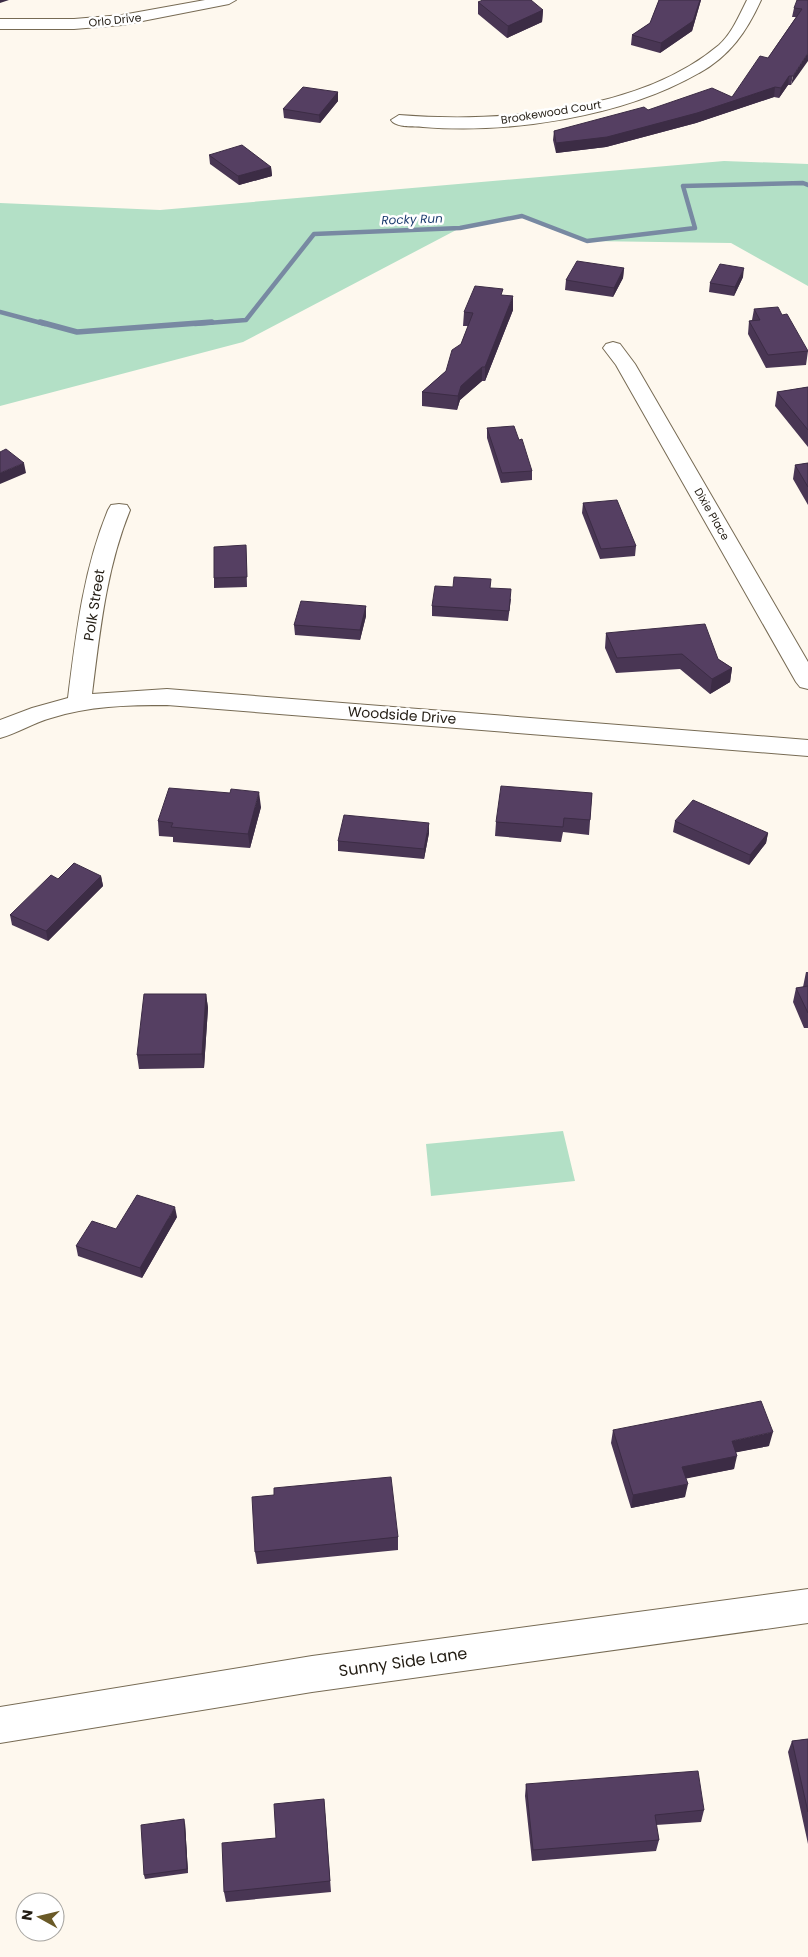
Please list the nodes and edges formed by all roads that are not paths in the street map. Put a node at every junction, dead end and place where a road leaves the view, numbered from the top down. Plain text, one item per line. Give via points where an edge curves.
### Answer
1 (229, 0) edge
2 (754, 0) edge
3 (0, 24) edge
4 (399, 120) dead end
5 (613, 348) dead end
6 (118, 510) dead end
7 (808, 682) edge
8 (79, 702) junction
9 (0, 730) edge
10 (808, 748) edge
11 (808, 1606) edge
12 (0, 1725) edge

1 - 3 street, Orlo Drive via 122,20
2 - 4 street, Brookewood Court via 736,35 710,60 673,80 637,94 572,111 502,120 437,124
5 - 7 street, Dixie Place
6 - 8 street, Polk Street via 100,563
8 - 9 street, Woodside Drive via 46,711
8 - 10 street, Woodside Drive via 122,697 204,699
11 - 12 street, Sunny Side Lane via 312,1674

